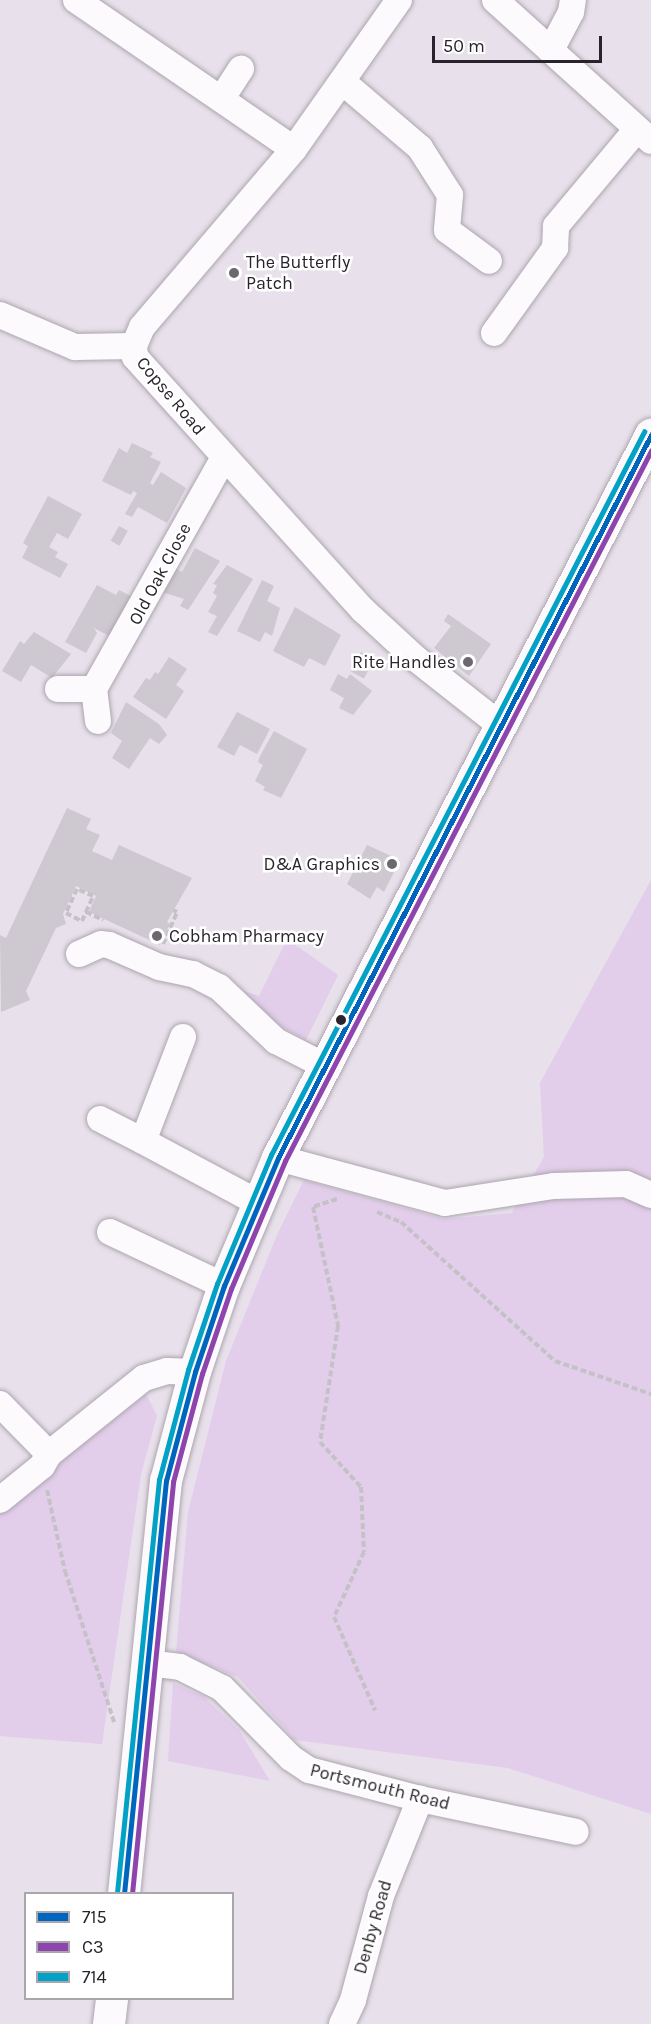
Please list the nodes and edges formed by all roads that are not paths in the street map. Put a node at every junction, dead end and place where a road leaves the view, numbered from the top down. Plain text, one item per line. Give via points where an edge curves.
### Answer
1 (76, 0) edge
2 (399, 0) edge
3 (495, 0) edge
4 (573, 0) edge
5 (551, 50) junction
6 (242, 69) dead end
7 (344, 83) junction
8 (222, 98) junction
9 (647, 137) edge
10 (294, 149) junction
11 (489, 261) dead end
12 (0, 315) edge
13 (494, 333) dead end
14 (134, 346) junction
15 (651, 435) edge
16 (224, 457) junction
17 (94, 689) junction
18 (58, 690) dead end
19 (98, 721) dead end
20 (499, 724) junction
21 (80, 954) dead end
22 (183, 1037) dead end
23 (326, 1066) junction
24 (100, 1119) dead end
25 (143, 1142) junction
26 (278, 1158) junction
27 (651, 1195) edge
28 (258, 1202) junction
29 (110, 1232) dead end
30 (224, 1286) junction
31 (195, 1372) junction
32 (0, 1404) edge
33 (45, 1460) junction
34 (0, 1500) edge
35 (148, 1663) junction
36 (420, 1799) junction
37 (576, 1832) dead end
38 (124, 1892) edge
39 (112, 2000) edge
40 (109, 2024) edge
41 (342, 2024) edge

1 - 8 street
2 - 7 street, Copse Road
3 - 5 street
4 - 5 street via 571,12
5 - 9 street
6 - 8 street
7 - 10 street, Copse Road
7 - 11 street via 420,148 450,195 447,230
8 - 10 street
9 - 13 street via 555,226 555,248
10 - 14 street, Copse Road via 142,327
12 - 14 street via 75,346
14 - 16 street, Copse Road via 140,365
15 - 20 main road
16 - 17 street, Old Oak Close
16 - 20 street, Copse Road via 363,610 415,658
17 - 18 street
17 - 19 street
20 - 23 main road
21 - 23 street via 109,945 159,967 193,974 219,987 276,1041
22 - 25 street
23 - 26 main road
24 - 25 street
25 - 28 street
26 - 27 street via 445,1203 554,1186 626,1184
26 - 28 main road
28 - 30 main road
29 - 30 street
30 - 31 main road
31 - 33 street via 167,1371 144,1378
31 - 35 main road via 166,1481
32 - 33 street
33 - 34 street
35 - 36 street, Portsmouth Road via 180,1667 222,1688 291,1758 309,1770
35 - 38 main road
36 - 37 street, Portsmouth Road
36 - 41 street, Denby Road via 381,1896 353,2000
39 - 40 main road

